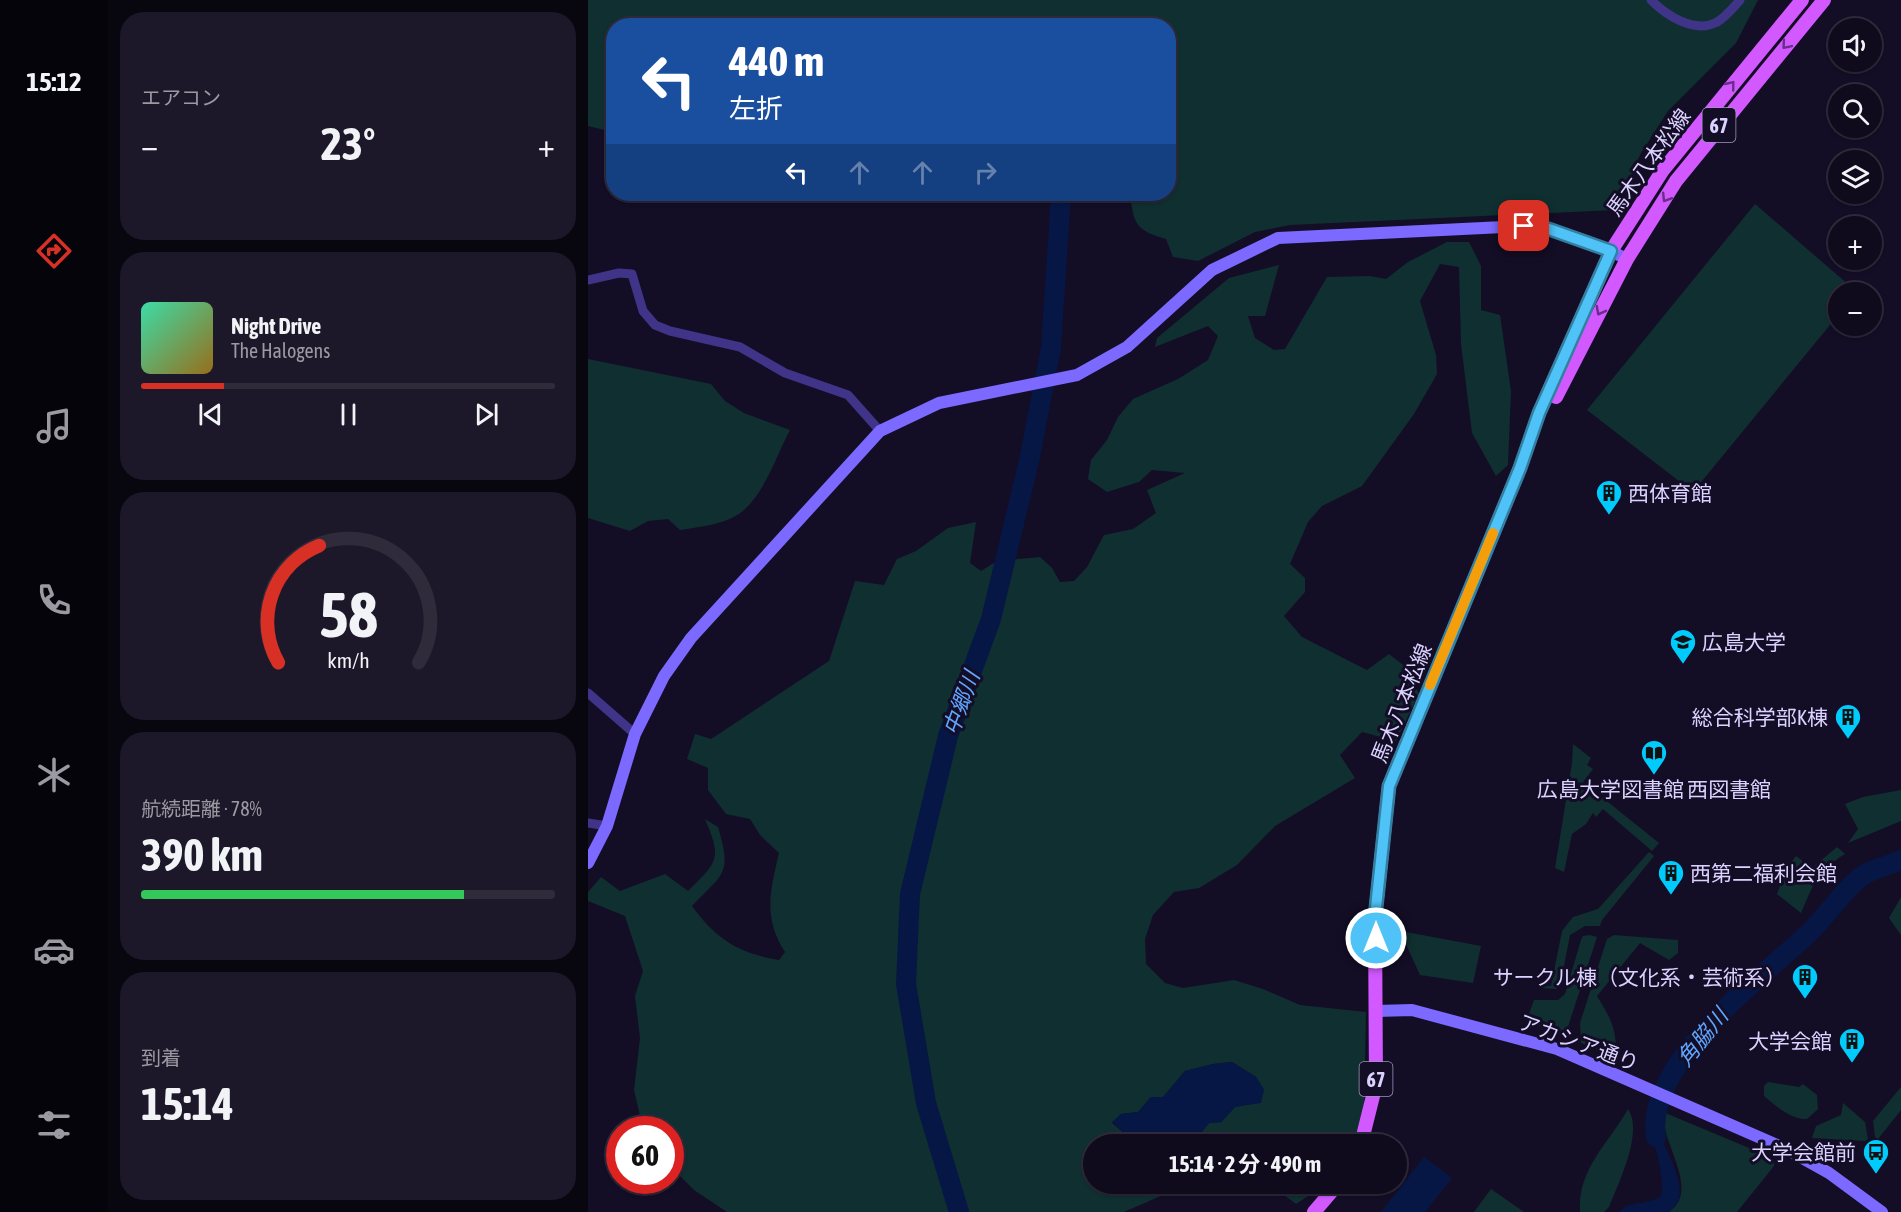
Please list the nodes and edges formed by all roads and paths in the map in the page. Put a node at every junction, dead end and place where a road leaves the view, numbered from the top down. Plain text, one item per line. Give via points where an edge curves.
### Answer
1 (1651, 0) edge
2 (1740, 0) edge
3 (1802, 0) edge
4 (1824, 0) edge
5 (1611, 251) junction
6 (1627, 259) junction
7 (588, 280) edge
8 (880, 431) junction
9 (1520, 468) junction
10 (588, 693) edge
11 (635, 734) junction
12 (588, 823) edge
13 (607, 826) junction
14 (588, 863) edge
15 (1376, 1011) junction
16 (1364, 1134) edge
17 (1329, 1194) edge
18 (1314, 1212) edge
19 (1882, 1212) edge

1 - 2 street via 1680,21 1699,25 1716,23
5 -> 3 main road, 馬木八本松線 / 67 via 1663,170
4 -> 6 main road, 馬木八本松線 / 67 via 1676,181
5 - 6 street
5 - 8 street via 1546,228 1524,226 1278,238 1212,270 1127,347 1077,375 939,404
5 - 9 main road, 馬木八本松線 / 67 via 1539,413
6 -> 9 main road, 馬木八本松線 / 67
7 - 8 street via 633,274 643,311 655,325 740,347 785,373 848,394
8 - 11 street via 691,638 664,676
9 - 15 main road, 馬木八本松線 / 67 via 1389,786 1375,917
10 - 11 street
11 - 13 street
12 - 13 street
13 - 14 street
15 - 16 main road, 馬木八本松線 / 67 via 1376,1084
15 - 19 street, アカシア通り via 1412,1010 1557,1049 1786,1149 1829,1173
17 - 18 main road

